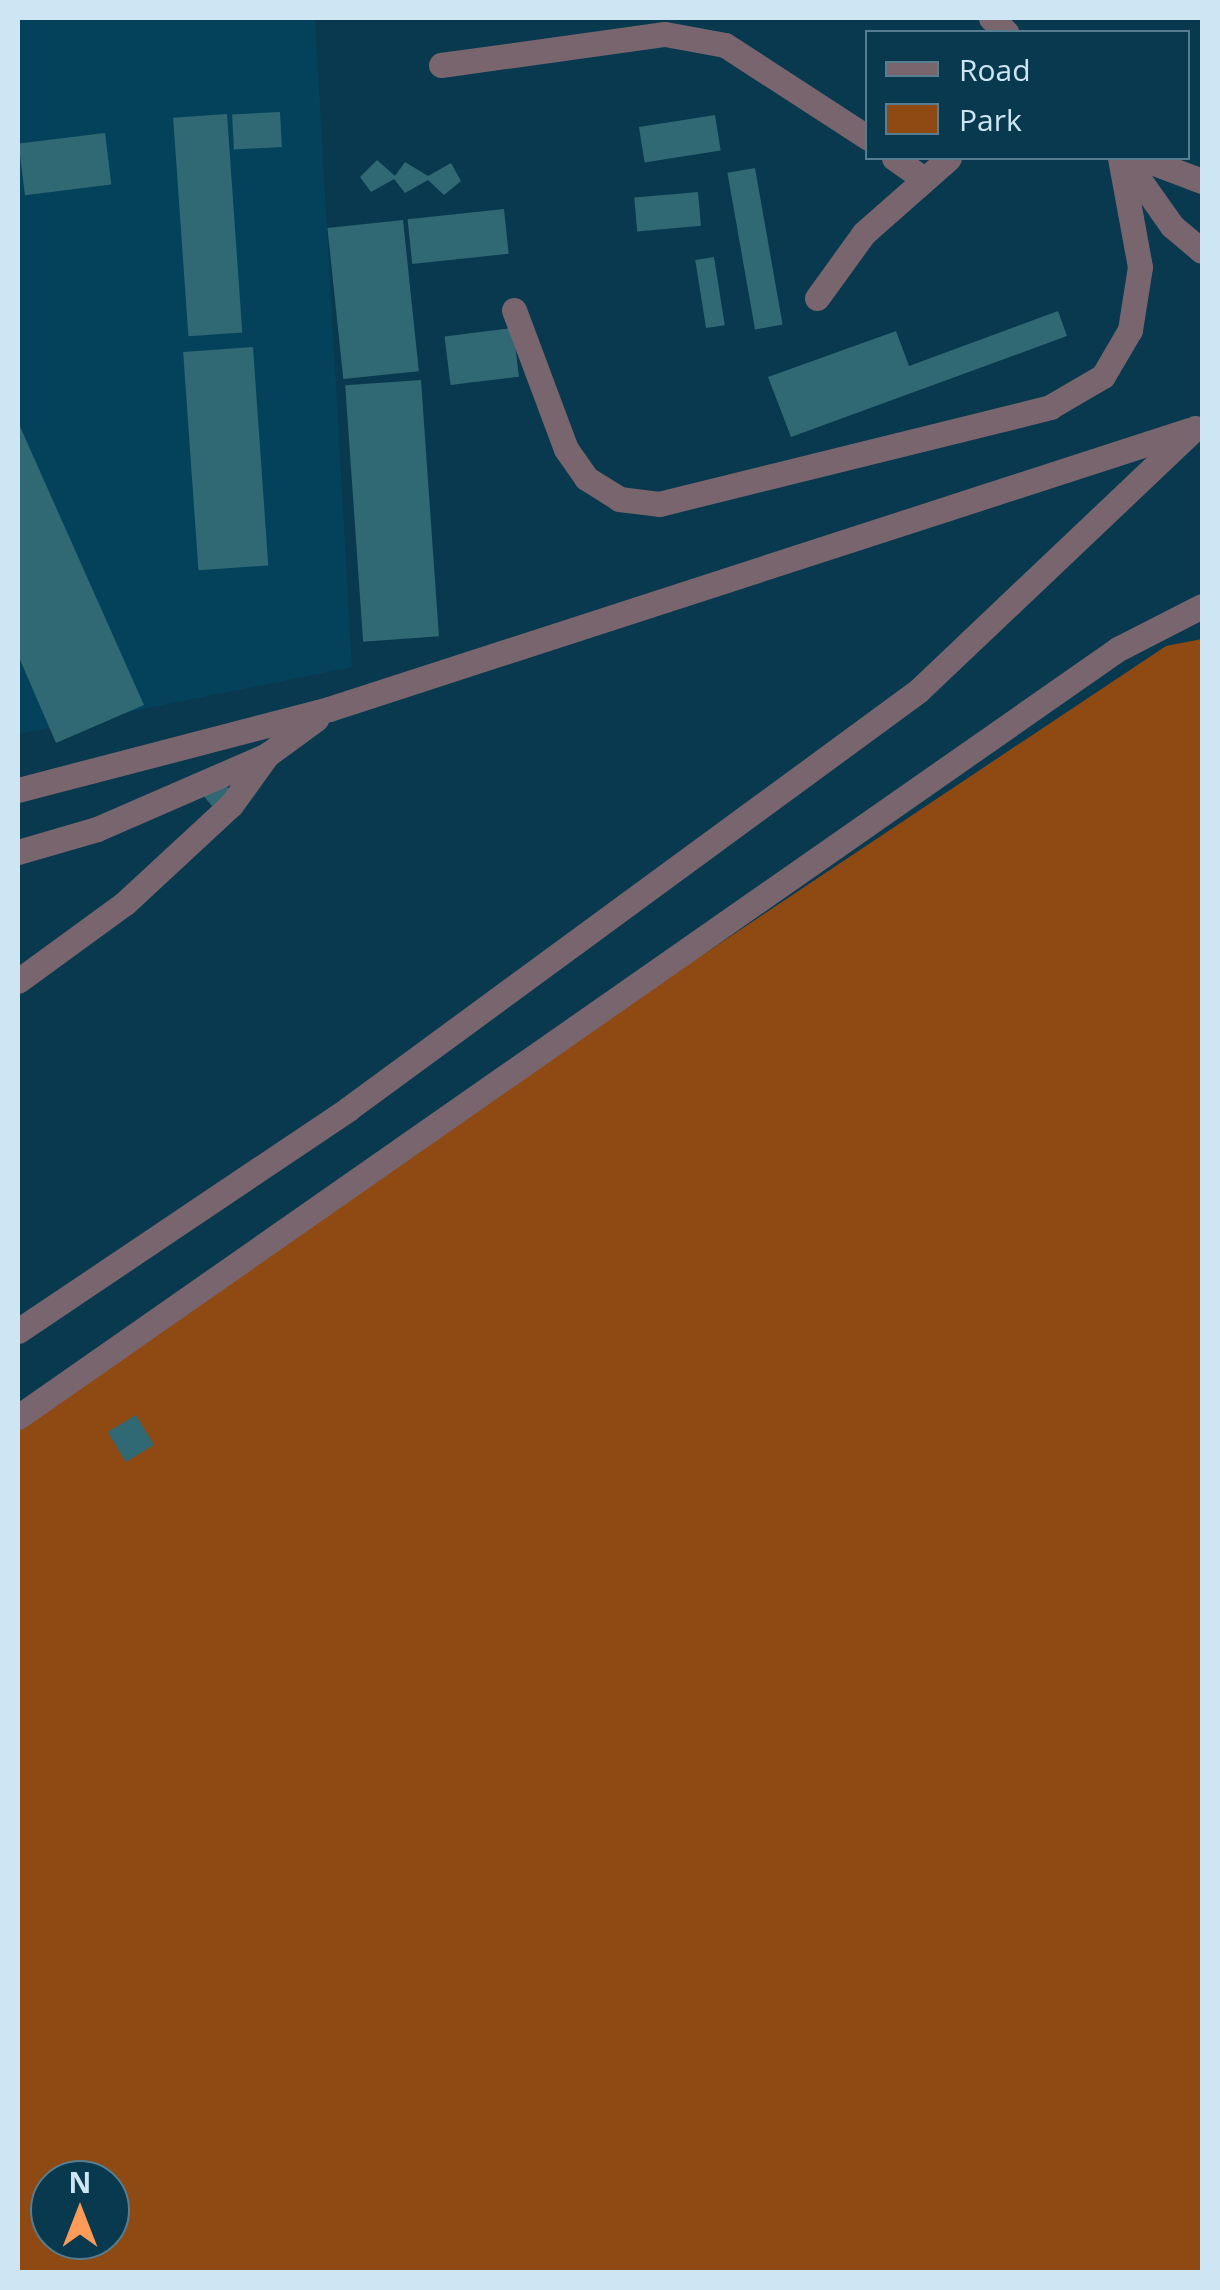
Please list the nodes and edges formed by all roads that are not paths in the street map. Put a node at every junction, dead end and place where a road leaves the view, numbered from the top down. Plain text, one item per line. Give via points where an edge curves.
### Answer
1 (441, 66) dead end
2 (865, 136) edge
3 (897, 160) edge
4 (946, 160) edge
5 (1122, 160) edge
6 (1123, 160) edge
7 (1146, 160) edge
8 (921, 177) junction
9 (1202, 181) edge
10 (1202, 251) edge
11 (817, 298) dead end
12 (514, 310) dead end
13 (1199, 426) edge
14 (1202, 606) edge
15 (329, 710) junction
16 (267, 755) junction
17 (18, 790) edge
18 (18, 852) edge
19 (18, 981) edge
20 (18, 1332) edge
21 (18, 1416) edge

1 - 2 lane via 665,34 725,45
3 - 8 lane
4 - 8 lane
5 - 12 lane via 1140,268 1130,330 1103,376 1050,407 660,504 619,499 586,478 566,450
6 - 10 lane via 1172,226
7 - 9 lane
8 - 11 lane via 864,233
13 - 15 lane
13 - 20 lane via 918,691 348,1109
14 - 21 lane via 1118,648
15 - 16 lane
15 - 17 lane
16 - 18 lane via 97,830
16 - 19 lane via 231,805 125,903

